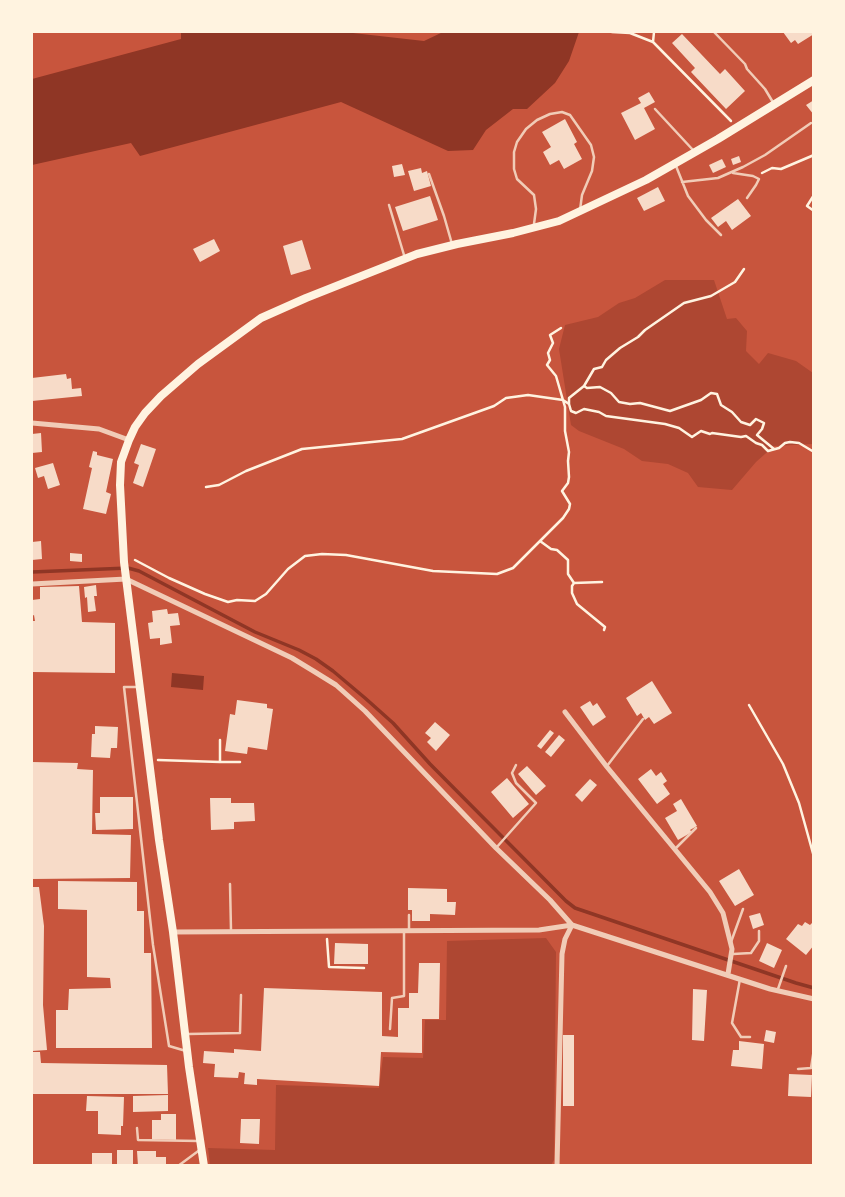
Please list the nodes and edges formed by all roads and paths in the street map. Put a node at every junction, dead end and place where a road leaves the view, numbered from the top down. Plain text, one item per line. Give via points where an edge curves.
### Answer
1 (612, 32) edge
2 (654, 32) edge
3 (713, 32) edge
4 (653, 42) junction
5 (814, 80) edge
6 (774, 105) junction
7 (655, 109) dead end
8 (811, 123) dead end
9 (737, 127) junction
10 (695, 152) junction
11 (814, 155) edge
12 (675, 164) junction
13 (730, 173) junction
14 (429, 174) dead end
15 (753, 176) junction
16 (682, 182) junction
17 (814, 195) edge
18 (747, 198) dead end
19 (389, 205) dead end
20 (814, 211) edge
21 (579, 212) junction
22 (534, 227) junction
23 (722, 235) dead end
24 (452, 245) junction
25 (405, 259) junction
26 (744, 269) dead end
27 (561, 328) dead end
28 (584, 386) junction
29 (563, 400) junction
30 (569, 404) junction
31 (32, 423) edge
32 (129, 440) junction
33 (774, 449) junction
34 (814, 452) edge
35 (206, 487) dead end
36 (540, 541) junction
37 (124, 560) junction
38 (126, 577) junction
39 (602, 582) dead end
40 (574, 583) junction
41 (32, 584) edge
42 (604, 630) dead end
43 (140, 687) junction
44 (749, 705) dead end
45 (565, 712) dead end
46 (643, 719) dead end
47 (220, 740) dead end
48 (149, 760) junction
49 (220, 762) junction
50 (240, 762) dead end
51 (516, 765) dead end
52 (607, 767) junction
53 (696, 828) dead end
54 (496, 848) junction
55 (675, 850) junction
56 (814, 857) edge
57 (230, 884) dead end
58 (743, 909) dead end
59 (409, 915) dead end
60 (572, 925) junction
61 (406, 930) junction
62 (327, 931) junction
63 (759, 931) dead end
64 (173, 932) junction
65 (231, 932) junction
66 (730, 943) junction
67 (730, 960) junction
68 (786, 966) dead end
69 (364, 968) dead end
70 (728, 974) junction
71 (740, 978) junction
72 (779, 987) junction
73 (241, 995) dead end
74 (814, 999) edge
75 (390, 1029) dead end
76 (185, 1034) junction
77 (750, 1037) dead end
78 (814, 1049) edge
79 (188, 1052) junction
80 (797, 1069) dead end
81 (137, 1128) dead end
82 (200, 1145) junction
83 (178, 1166) edge
84 (204, 1166) edge
85 (557, 1166) edge

1 - 4 path
2 - 4 path
3 - 6 lane via 745,64
4 - 9 path
5 - 6 main road
6 - 9 main road
7 - 10 lane
8 - 13 lane
9 - 10 main road
10 - 12 main road
11 - 15 path
12 - 16 lane
12 - 21 main road
13 - 15 lane
13 - 16 lane
14 - 24 lane
15 - 18 lane via 758,179
16 - 23 lane via 706,220
17 - 20 path via 807,206
19 - 25 lane
21 - 22 main road
21 - 22 lane via 592,171 591,145 570,115 550,114 526,129 514,152 517,178 534,195
22 - 24 main road
24 - 25 main road
25 - 32 main road via 261,318 161,396
26 - 28 path via 736,282 684,303 620,348 594,369
27 - 29 path via 550,335 553,344 547,365 556,376
28 - 30 path via 569,398
28 - 33 path via 600,387 619,402 670,411 717,394 721,405 741,422 750,425 756,419 764,423 757,435
29 - 30 path
29 - 35 path via 528,395 506,398 402,439 302,449
29 - 36 path via 569,477 562,491 570,503 563,518
30 - 33 path via 576,413 584,409 665,424 692,437 701,430 746,436 768,451
31 - 32 street via 99,429
32 - 37 main road via 121,462 120,485
33 - 34 path via 790,442
36 - 37 path via 513,568 497,574 433,571 346,555 305,556 255,601 228,602 133,559
36 - 40 path via 564,555
37 - 38 main road
38 - 41 street
38 - 43 main road
38 - 54 street via 292,658 336,685
39 - 40 path
40 - 42 path via 577,604
43 - 48 main road
43 - 79 lane via 124,687 153,945 169,1046
44 - 56 path via 783,764
45 - 52 street
46 - 52 lane
47 - 49 path
48 - 49 path
48 - 64 main road
49 - 50 path
51 - 54 lane via 512,773 516,783 536,803
52 - 55 street
53 - 55 lane
54 - 60 street
55 - 66 street via 723,913
57 - 65 lane
58 - 66 lane
59 - 61 lane
60 - 61 street via 539,930
60 - 70 street
60 - 85 street via 562,954
61 - 62 street
61 - 75 lane via 404,996 392,998
62 - 65 street
62 - 69 path via 329,967
63 - 67 lane via 751,953
64 - 65 street
64 - 76 main road
66 - 67 street
67 - 70 street
68 - 72 lane
70 - 71 street
71 - 72 street
71 - 77 lane via 732,1023 741,1037
72 - 74 street
73 - 76 lane via 240,1033
76 - 79 main road
78 - 80 lane via 811,1068
79 - 82 main road
81 - 82 lane via 138,1140
82 - 83 lane
82 - 84 main road

